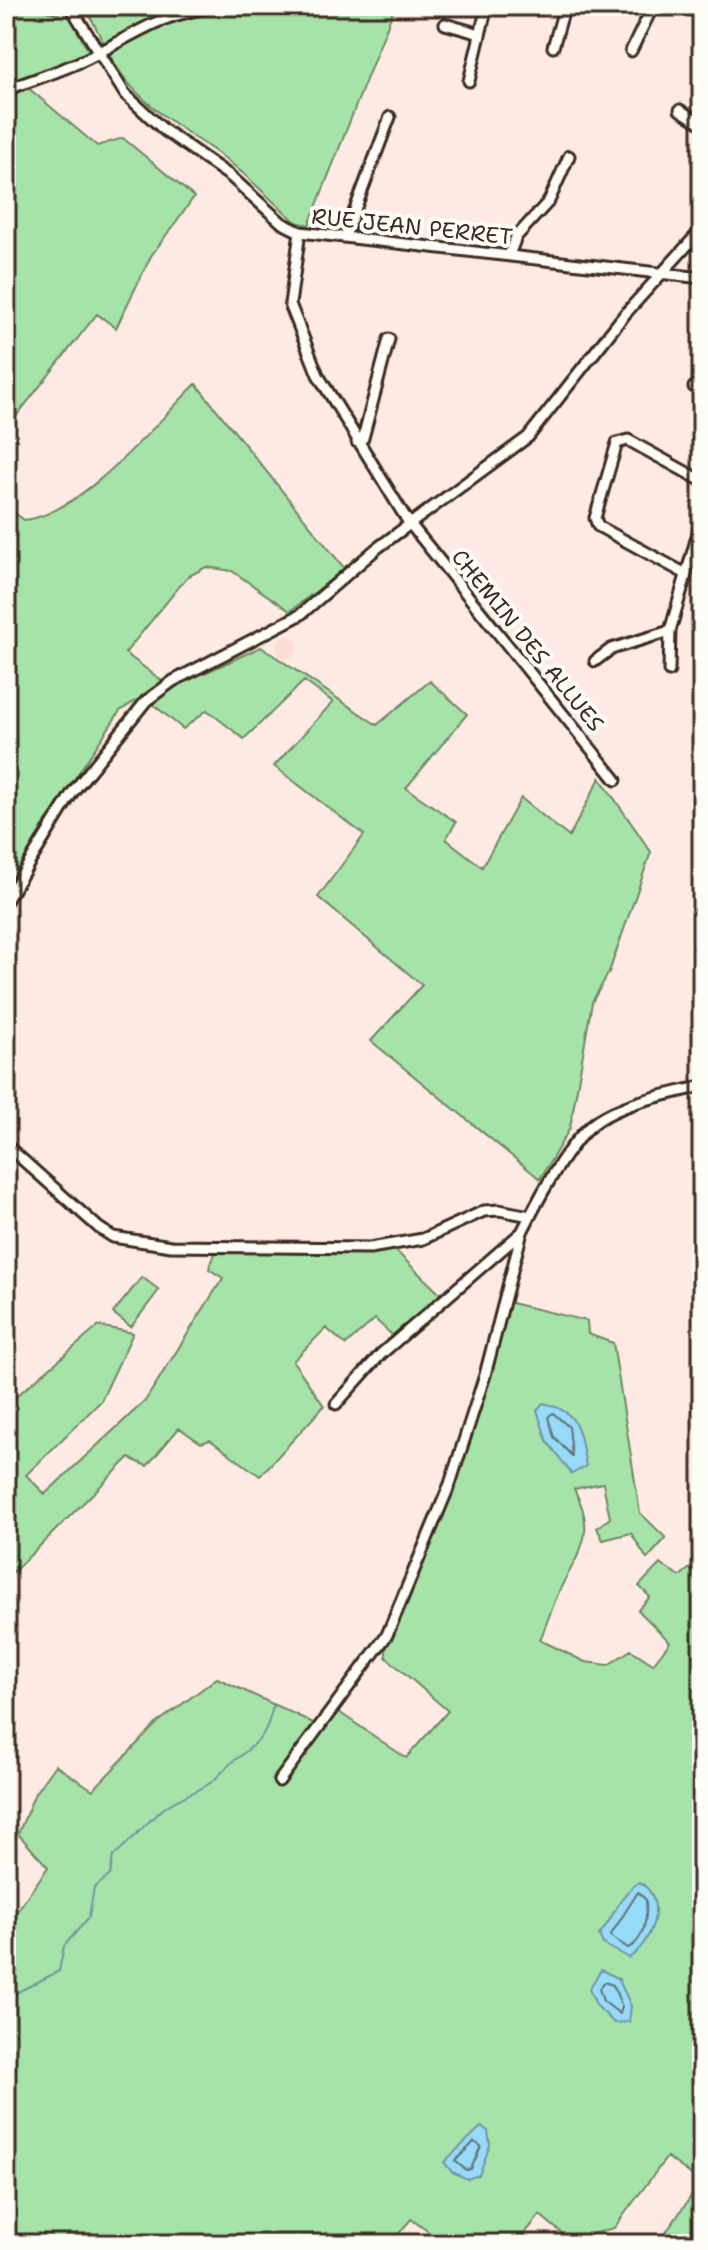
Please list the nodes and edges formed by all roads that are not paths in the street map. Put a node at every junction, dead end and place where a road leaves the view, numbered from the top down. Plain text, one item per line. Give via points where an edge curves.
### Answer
1 (70, 6) edge
2 (218, 6) edge
3 (487, 6) edge
4 (565, 6) edge
5 (653, 6) edge
6 (445, 24) dead end
7 (480, 34) junction
8 (553, 47) dead end
9 (631, 51) dead end
10 (97, 54) junction
11 (469, 81) dead end
12 (6, 90) edge
13 (680, 110) dead end
14 (390, 117) dead end
15 (702, 124) edge
16 (569, 156) dead end
17 (702, 229) edge
18 (300, 232) junction
19 (345, 236) junction
20 (509, 255) junction
21 (661, 275) junction
22 (702, 278) edge
23 (389, 339) dead end
24 (357, 442) junction
25 (702, 481) edge
26 (702, 519) edge
27 (412, 523) junction
28 (686, 574) junction
29 (670, 631) junction
30 (595, 661) dead end
31 (669, 671) dead end
32 (616, 780) dead end
33 (6, 901) edge
34 (702, 1086) edge
35 (6, 1145) edge
36 (530, 1216) junction
37 (522, 1232) junction
38 (336, 1404) dead end
39 (279, 1781) dead end

1 - 10 street, RUE JEAN PERRET
2 - 10 street via 174,13
3 - 7 street
4 - 8 street
5 - 9 street
6 - 7 street
7 - 11 street
10 - 12 street
10 - 18 street, RUE JEAN PERRET via 125,94 164,130
13 - 15 street
14 - 19 street
16 - 20 street via 544,210 521,229
17 - 21 street
18 - 19 street, RUE JEAN PERRET
18 - 24 street, CHEMIN DES ALLUES via 290,304 318,375
19 - 20 street, RUE JEAN PERRET
20 - 21 street, RUE JEAN PERRET
21 - 22 street, RUE JEAN PERRET
21 - 27 street via 528,437
23 - 24 street via 363,438
24 - 27 street, CHEMIN DES ALLUES
25 - 28 street via 628,440 617,443 595,518 598,526
26 - 28 street
27 - 32 street, CHEMIN DES ALLUES
27 - 33 street via 300,615 173,681 146,701 72,793
28 - 29 street
29 - 30 street via 611,649
29 - 31 street
34 - 36 street via 620,1109 596,1122 579,1139
35 - 36 street via 113,1237 171,1246 370,1248 423,1239 484,1211
36 - 37 street
37 - 38 street via 381,1354
37 - 39 street via 450,1484 387,1635

